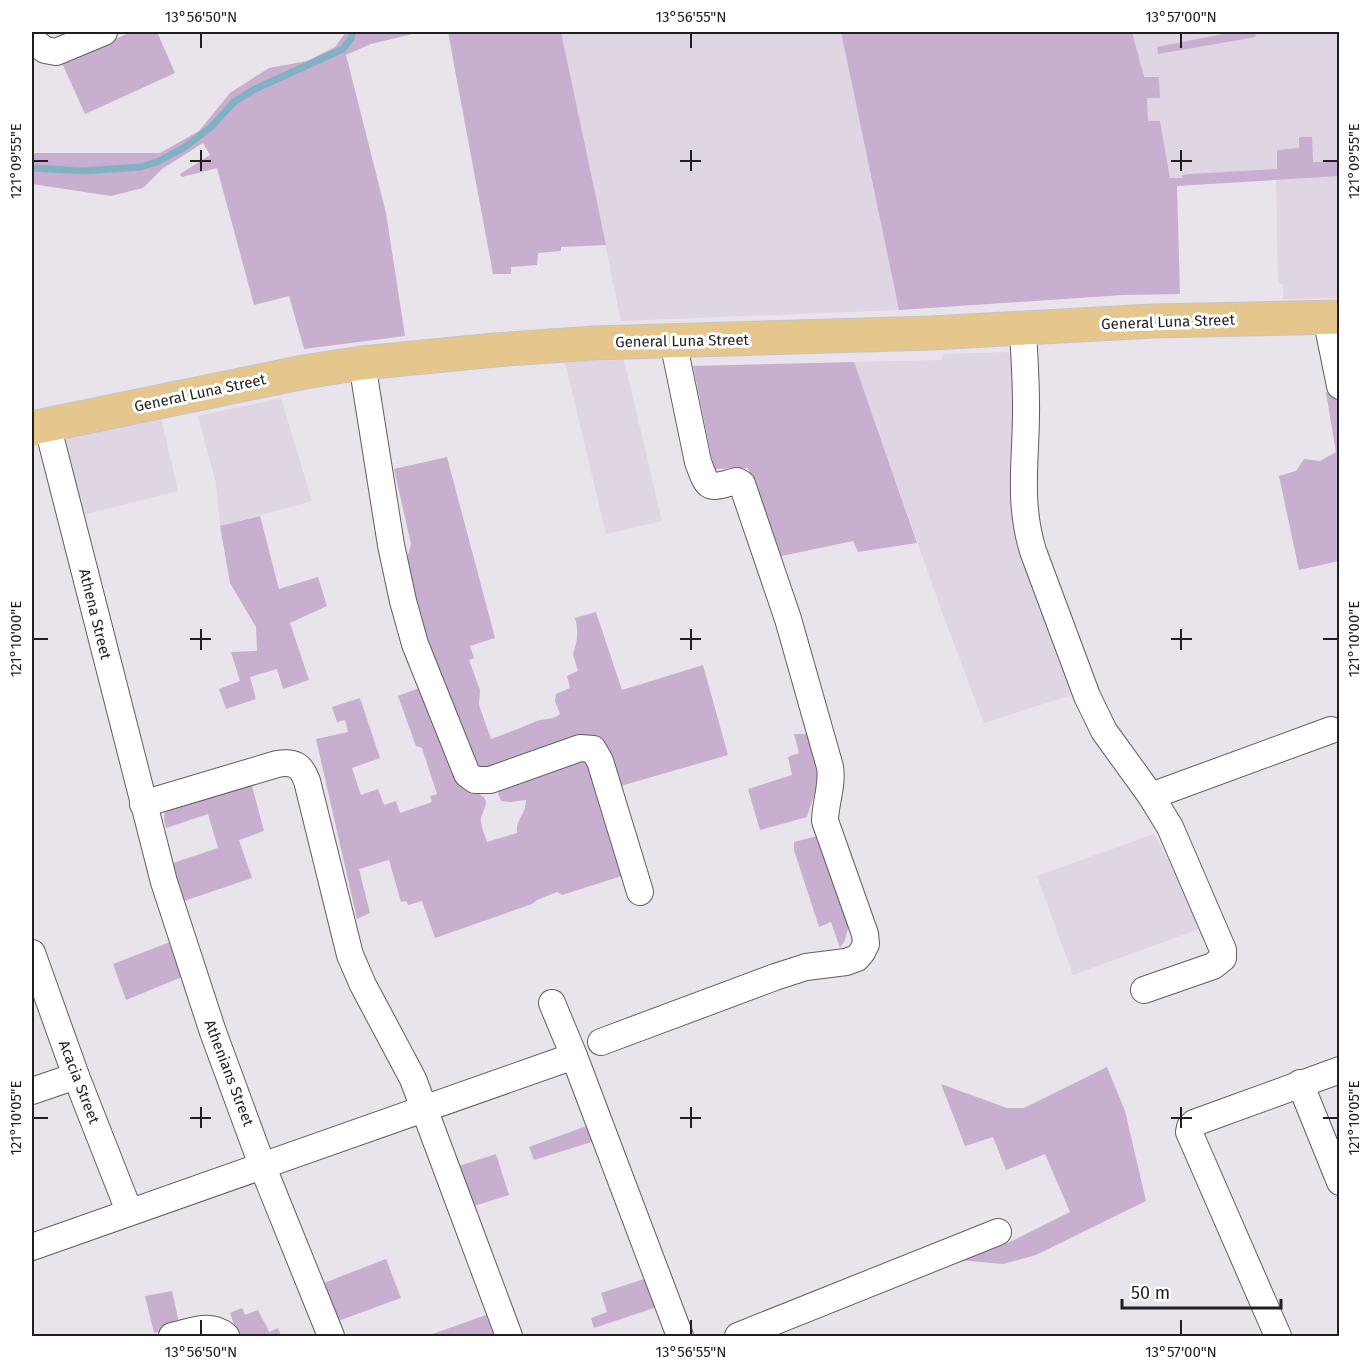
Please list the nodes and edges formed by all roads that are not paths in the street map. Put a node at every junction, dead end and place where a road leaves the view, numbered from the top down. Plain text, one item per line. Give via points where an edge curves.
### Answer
1 (104, 32) edge
2 (40, 46) edge
3 (1333, 317) edge
4 (1023, 329) junction
5 (673, 341) junction
6 (362, 363) junction
7 (1340, 386) edge
8 (35, 426) edge
9 (1331, 730) dead end
10 (1151, 796) junction
11 (143, 804) junction
12 (640, 892) dead end
13 (32, 953) edge
14 (1144, 990) dead end
15 (552, 1003) dead end
16 (601, 1042) dead end
17 (574, 1056) junction
18 (1340, 1070) edge
19 (76, 1076) junction
20 (1300, 1083) junction
21 (32, 1091) edge
22 (424, 1109) junction
23 (262, 1165) junction
24 (1340, 1182) edge
25 (129, 1211) junction
26 (998, 1232) dead end
27 (32, 1247) edge
28 (172, 1336) edge
29 (226, 1336) edge
30 (331, 1336) edge
31 (509, 1336) edge
32 (680, 1336) edge
33 (738, 1336) edge
34 (1278, 1336) edge

1 - 2 street via 63,50
3 - 4 main road, General Luna Street
3 - 7 street
4 - 5 main road, General Luna Street
4 - 10 street via 1023,503 1028,534 1087,696 1104,731
5 - 6 main road, General Luna Street via 506,349
5 - 16 street via 705,480 713,487 737,481 742,484 788,619 830,767 825,821 866,944 857,958 775,977
6 - 8 main road, General Luna Street via 263,379
6 - 12 street via 403,601 415,644 467,774 475,780 490,780 580,748 593,749
8 - 11 street, Athena Street
9 - 10 street
10 - 14 street via 1170,827 1223,950 1223,958 1213,966
11 - 22 street via 277,764 294,763 301,768 350,956 406,1063
11 - 23 street, Athenians Street via 193,976
13 - 19 street, Acacia Street
15 - 17 street
17 - 22 street
17 - 32 street
18 - 20 street
19 - 21 street
19 - 25 street, Acacia Street
20 - 24 street
20 - 34 street via 1194,1123 1189,1132
22 - 23 street
22 - 31 street
23 - 25 street
23 - 30 street, Athenians Street
25 - 27 street
26 - 33 street
28 - 29 street via 212,1328

